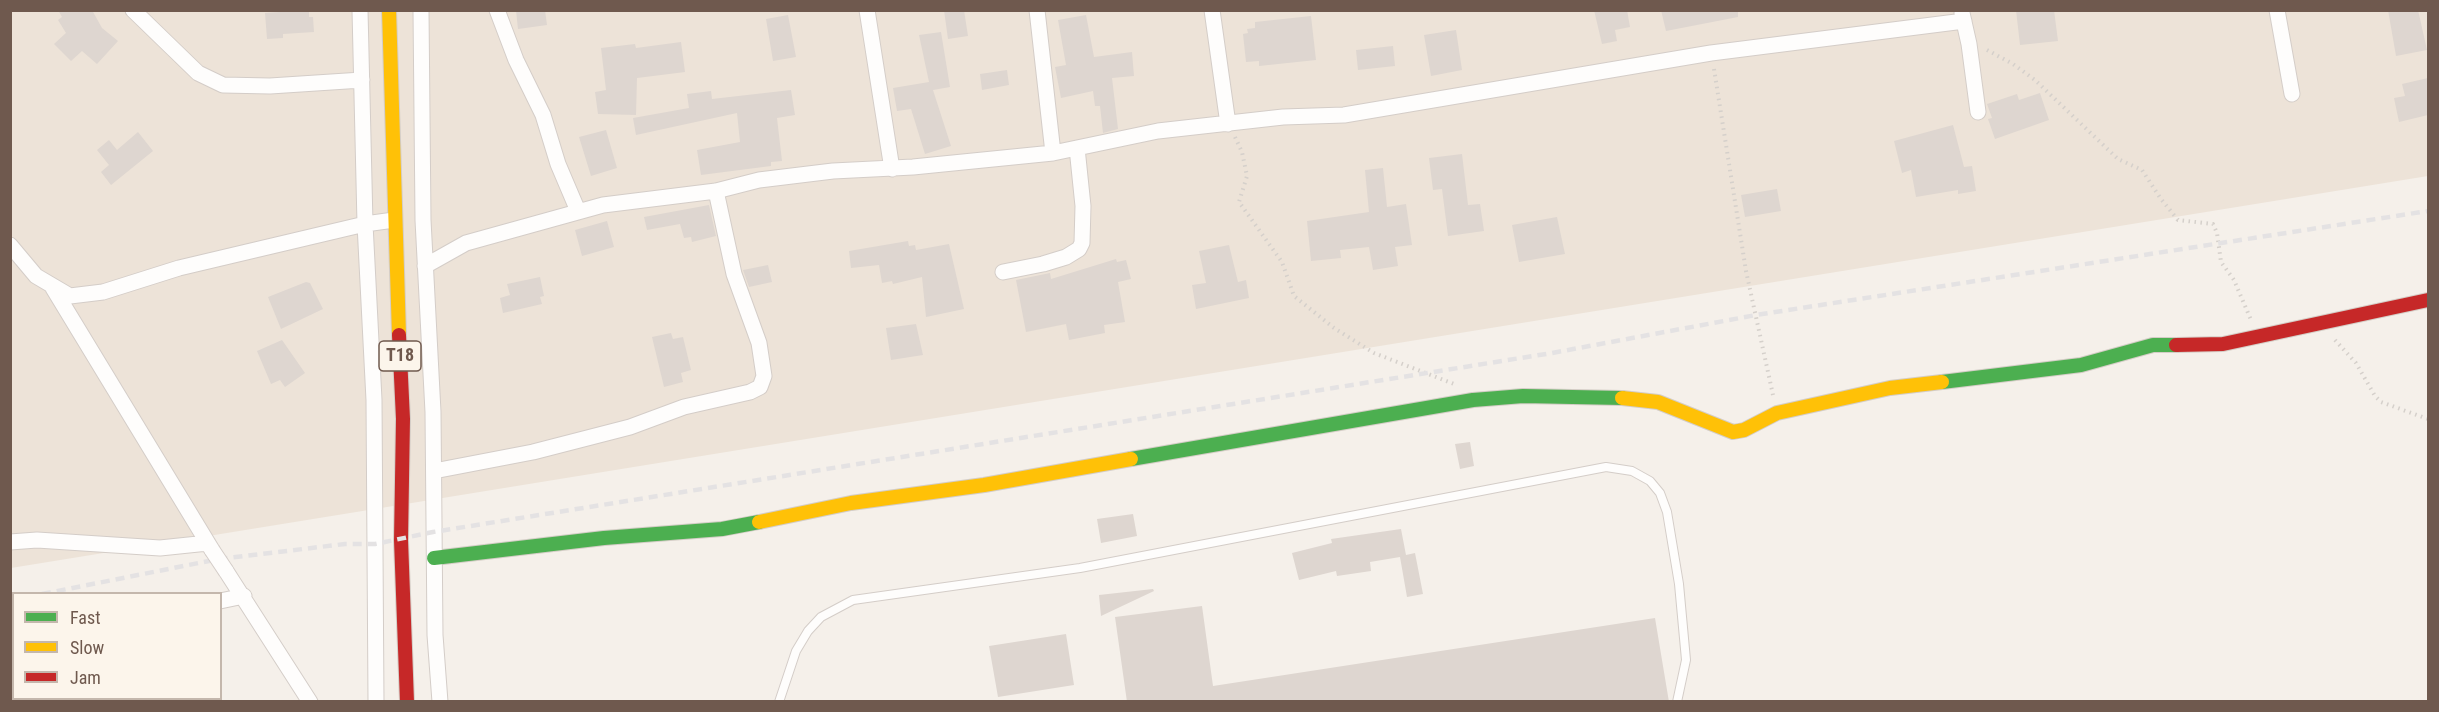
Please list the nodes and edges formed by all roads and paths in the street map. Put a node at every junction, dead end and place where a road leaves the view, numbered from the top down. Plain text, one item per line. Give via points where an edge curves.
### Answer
1 (133, 10) edge
2 (360, 10) edge
3 (389, 10) edge
4 (421, 10) edge
5 (497, 10) edge
6 (867, 10) edge
7 (1037, 10) edge
8 (2277, 10) edge
9 (1213, 11) edge
10 (1962, 16) edge
11 (1970, 44) junction
12 (1711, 53) junction
13 (362, 80) junction
14 (2292, 94) dead end
15 (1978, 112) dead end
16 (1228, 124) junction
17 (1077, 148) junction
18 (1053, 153) junction
19 (892, 169) junction
20 (716, 191) junction
21 (578, 211) junction
22 (394, 220) junction
23 (365, 224) junction
24 (10, 245) edge
25 (424, 266) junction
26 (1003, 272) dead end
27 (53, 288) junction
28 (2428, 300) edge
29 (2309, 326) junction
30 (2259, 337) junction
31 (1473, 400) junction
32 (433, 412) junction
33 (1777, 413) junction
34 (403, 419) junction
35 (2428, 419) edge
36 (434, 471) junction
37 (10, 542) edge
38 (210, 546) junction
39 (434, 558) junction
40 (244, 596) junction
41 (222, 601) edge
42 (310, 702) edge
43 (376, 702) edge
44 (407, 702) edge
45 (440, 702) edge
46 (779, 702) edge
47 (1677, 702) edge

1 - 13 street via 198,73 223,85
2 - 13 street
3 - 22 street, T18
4 - 25 street
5 - 21 street via 543,115
6 - 19 street
7 - 18 street
8 - 14 street
9 - 16 street
10 - 11 street
10 - 12 street
11 - 15 street
11 - 30 path via 2013,64 2035,80 2103,147 2124,163 2142,170 2178,220 2213,224 2221,262 2234,280
12 - 16 street via 1392,108
12 - 33 path via 1746,272
13 - 23 street
16 - 17 street via 1158,131
16 - 31 path via 1242,152 1247,176 1239,202 1282,262 1294,296 1369,351 1451,382
17 - 18 street
17 - 26 street via 1083,206 1079,249 1043,264
18 - 19 street
19 - 20 street via 759,180
20 - 21 street
20 - 36 street via 734,274 759,343 764,376 760,387 684,407 609,433 522,455
21 - 25 street via 466,243
22 - 23 street
22 - 34 street, T18
23 - 27 street via 179,268 103,292 70,296
23 - 43 street via 374,400
24 - 27 street via 36,276
25 - 32 street
27 - 38 street
28 - 29 street
29 - 30 street
29 - 35 path via 2341,346 2381,402
30 - 33 street via 2223,344 2152,345 2081,365 1890,388
31 - 33 street via 1523,396 1626,398 1658,402 1733,432
31 - 39 street via 851,503 722,529
32 - 34 street
32 - 36 street
34 - 44 street, T18 via 401,540
36 - 39 street
37 - 38 street
38 - 40 street, bridge
39 - 45 street
40 - 41 street
40 - 42 street
46 - 47 lane via 796,651 808,631 830,612 853,600 1092,567 1606,467 1632,471 1650,481 1667,512 1686,660

